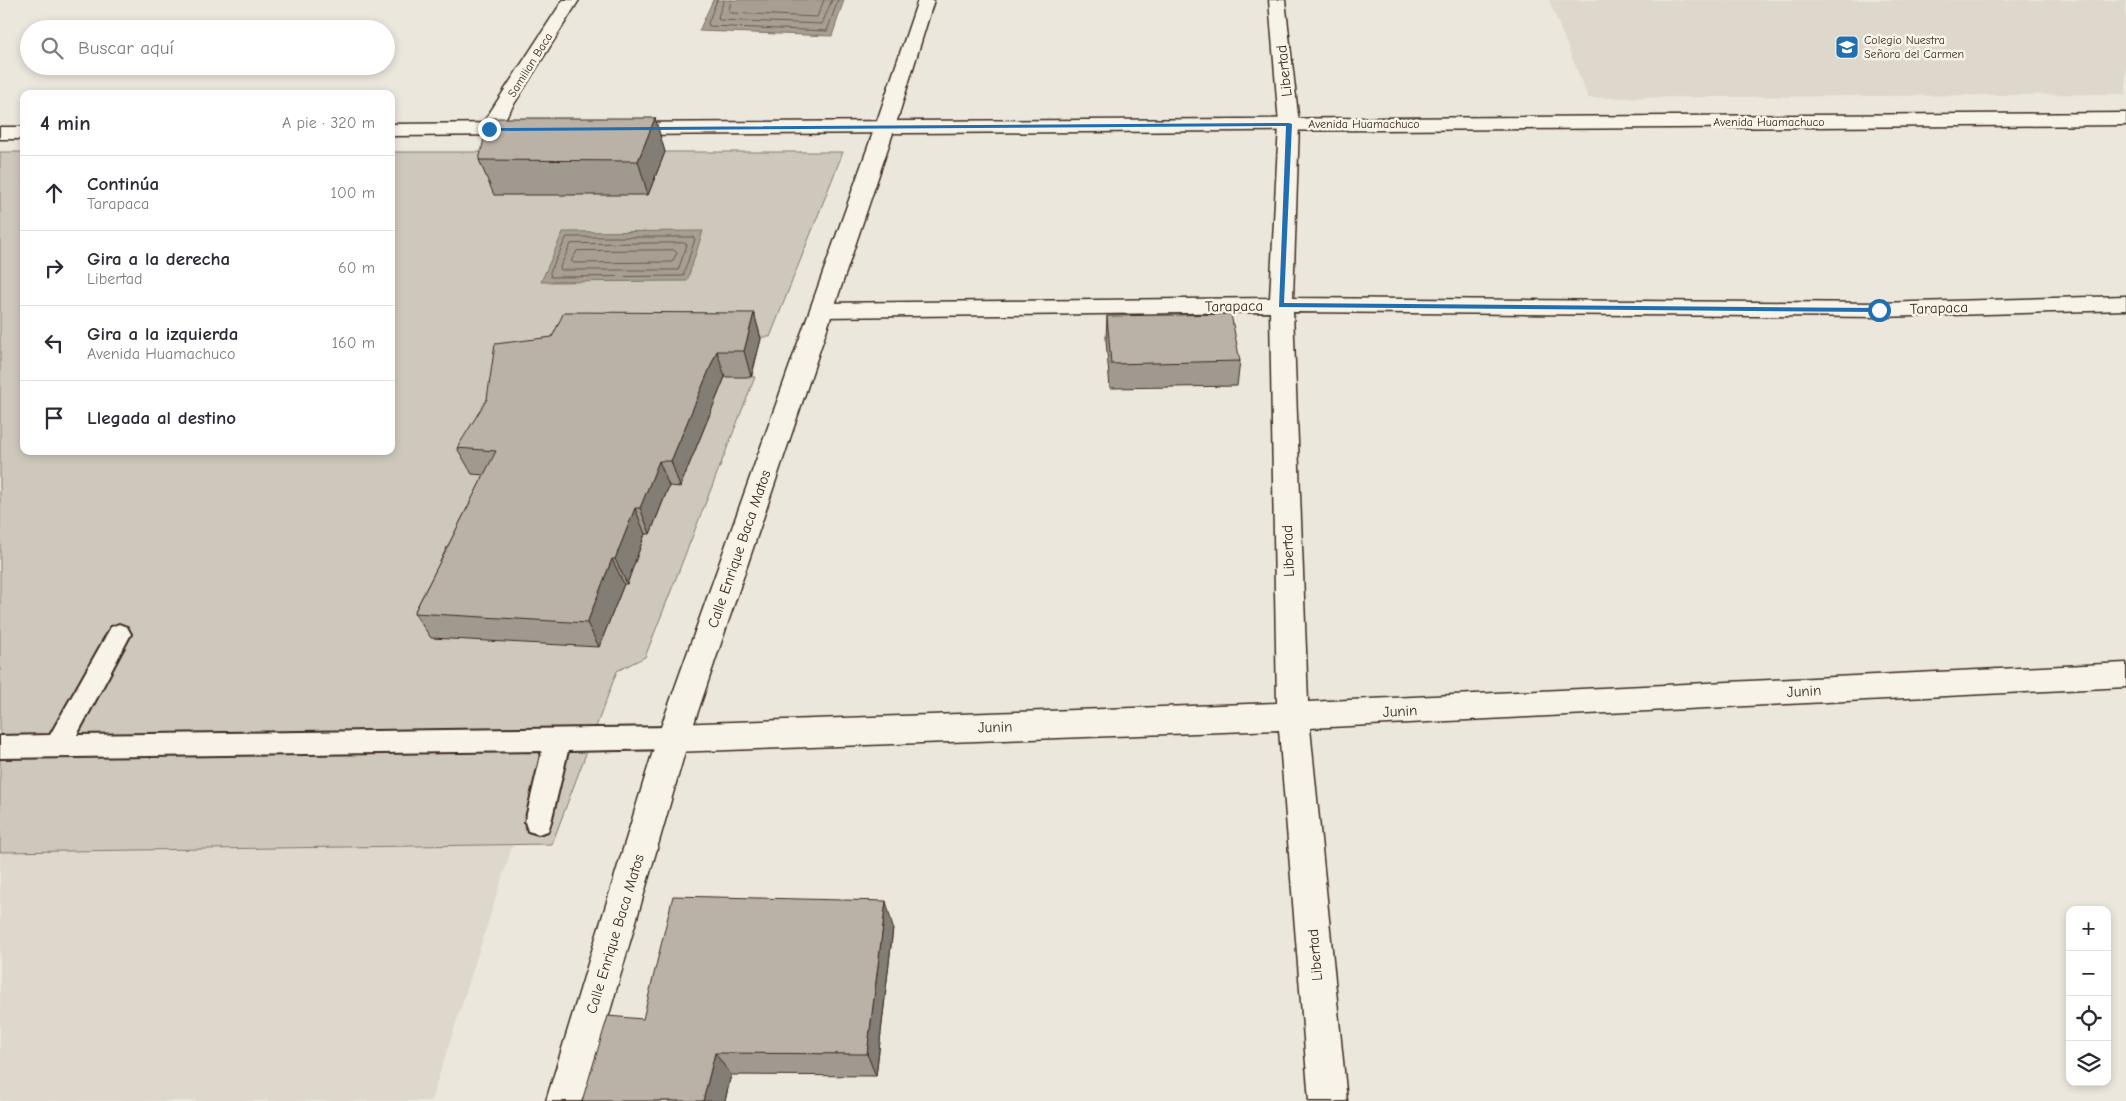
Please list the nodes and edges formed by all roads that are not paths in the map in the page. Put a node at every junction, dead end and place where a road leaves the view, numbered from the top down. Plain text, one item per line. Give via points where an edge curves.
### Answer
1 (571, 0) edge
2 (926, 0) edge
3 (1277, 0) edge
4 (2126, 120) edge
5 (1289, 124) junction
6 (885, 128) junction
7 (489, 129) junction
8 (539, 129) edge
9 (598, 129) edge
10 (395, 130) edge
11 (0, 133) edge
12 (20, 133) edge
13 (2126, 303) edge
14 (1281, 306) junction
15 (822, 310) junction
16 (119, 634) dead end
17 (2126, 675) edge
18 (1293, 716) junction
19 (673, 738) junction
20 (558, 740) junction
21 (0, 747) edge
22 (57, 747) junction
23 (538, 822) dead end
24 (565, 1101) edge
25 (1328, 1101) edge

1 - 7 street, Samilian Baca
2 - 6 street, Calle Enrique Baca Matos
3 - 5 street, Libertad
4 - 5 street, Avenida Huamachuco
5 - 6 street, Avenida Huamachuco
5 - 14 street, Libertad
6 - 9 street, Avenida Huamachuco
6 - 15 street, Calle Enrique Baca Matos
7 - 8 street
7 - 10 street
11 - 12 street
13 - 14 street, Tarapaca via 1879,310
14 - 15 street, Tarapaca
14 - 18 street, Libertad
15 - 19 street, Calle Enrique Baca Matos
16 - 22 lane
17 - 18 street, Junin
18 - 19 street, Junin
18 - 25 street, Libertad
19 - 20 lane
19 - 24 street, Calle Enrique Baca Matos
20 - 22 lane
20 - 23 lane
21 - 22 lane

